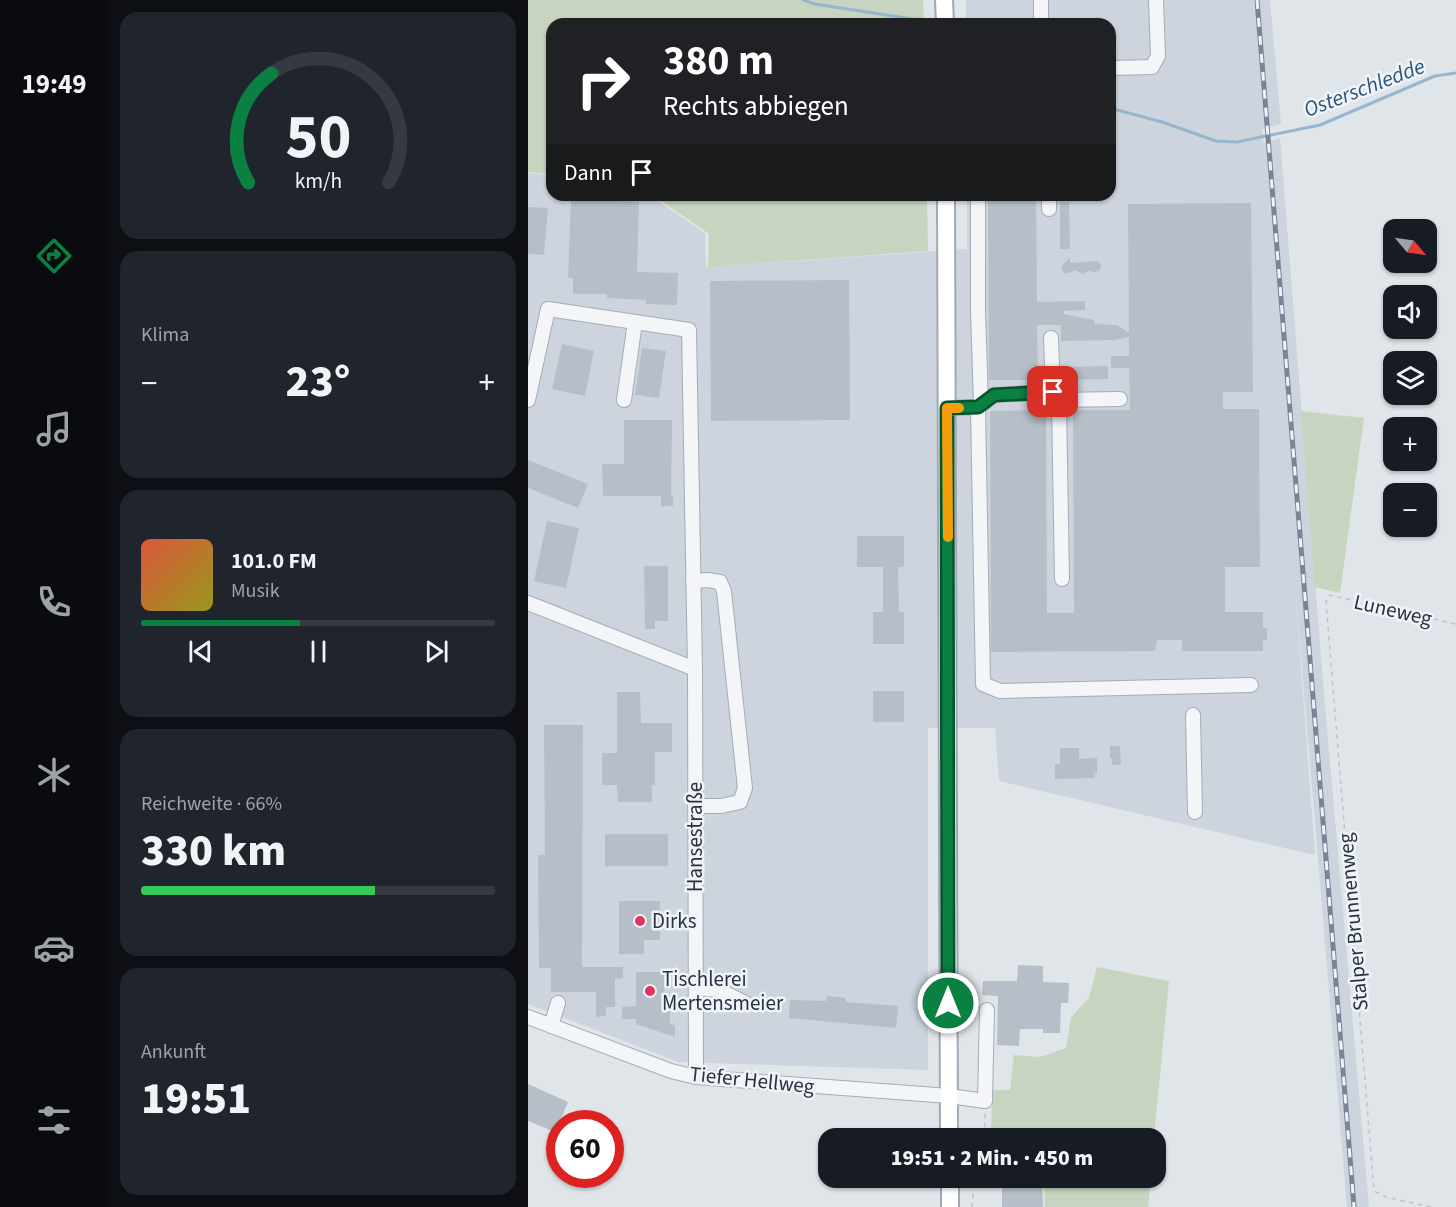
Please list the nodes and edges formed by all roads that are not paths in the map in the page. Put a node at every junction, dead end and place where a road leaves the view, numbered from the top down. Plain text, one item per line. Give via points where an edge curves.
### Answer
1 (944, 0) edge
2 (1041, 0) edge
3 (1156, 0) edge
4 (945, 18) edge
5 (1041, 18) edge
6 (1116, 68) edge
7 (946, 201) edge
8 (978, 201) edge
9 (635, 322) junction
10 (1052, 338) dead end
11 (1055, 396) junction
12 (1120, 399) dead end
13 (528, 400) edge
14 (624, 400) dead end
15 (980, 406) junction
16 (947, 408) junction
17 (1062, 579) dead end
18 (693, 581) junction
19 (528, 603) edge
20 (695, 669) junction
21 (1251, 685) dead end
22 (1193, 715) dead end
23 (695, 806) junction
24 (1195, 812) dead end
25 (696, 988) junction
26 (558, 1003) dead end
27 (747, 1004) dead end
28 (987, 1010) dead end
29 (528, 1017) edge
30 (551, 1026) junction
31 (696, 1077) junction
32 (949, 1096) junction
33 (950, 1128) edge
34 (950, 1188) edge
35 (950, 1207) edge

1 - 4 main road
2 - 5 street
3 - 6 street via 1158,56 1152,66
7 - 16 main road
8 - 15 street
9 - 13 street via 548,309
9 - 14 street
9 - 18 street, Hansestraße via 689,330
10 - 11 street
11 - 12 street
11 - 15 street via 994,395
11 - 17 street via 1059,403
15 - 16 street
15 - 21 street via 983,684 1000,691
16 - 32 main road
18 - 20 street, Hansestraße
18 - 23 street via 720,582 724,591 745,788 740,802
19 - 20 street
20 - 23 street, Hansestraße
22 - 24 street
23 - 25 street, Hansestraße
25 - 27 street via 719,990
25 - 31 street, Hansestraße
26 - 30 street
28 - 32 street, Tiefer Hellweg via 985,1101
29 - 30 street, Tiefer Hellweg
30 - 31 street, Tiefer Hellweg
31 - 32 street, Tiefer Hellweg
32 - 33 main road
34 - 35 main road

